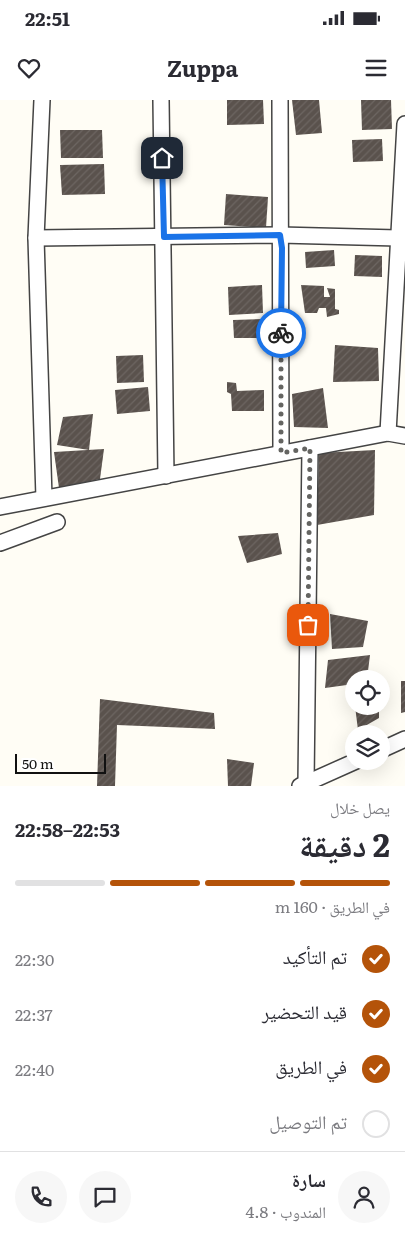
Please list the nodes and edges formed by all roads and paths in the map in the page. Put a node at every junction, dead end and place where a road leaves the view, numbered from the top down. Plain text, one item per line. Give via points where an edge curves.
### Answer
1 (42, 100) edge
2 (161, 100) edge
3 (280, 100) edge
4 (405, 124) edge
5 (280, 235) junction
6 (164, 237) junction
7 (36, 238) junction
8 (398, 238) junction
9 (388, 433) junction
10 (405, 436) edge
11 (310, 448) junction
12 (281, 453) junction
13 (166, 476) junction
14 (44, 498) junction
15 (0, 506) edge
16 (57, 522) dead end
17 (0, 544) edge
18 (405, 739) edge
19 (390, 746) edge
20 (345, 766) edge
21 (303, 785) edge

1 - 7 street
2 - 6 street
3 - 5 street
4 - 8 street
5 - 6 street
5 - 8 street
5 - 12 street
6 - 7 street
6 - 13 street
7 - 14 street
8 - 9 street
9 - 10 street
9 - 11 street
11 - 12 street
11 - 21 street
12 - 13 street
13 - 14 street
14 - 15 street
16 - 17 street
18 - 19 street
20 - 21 street

